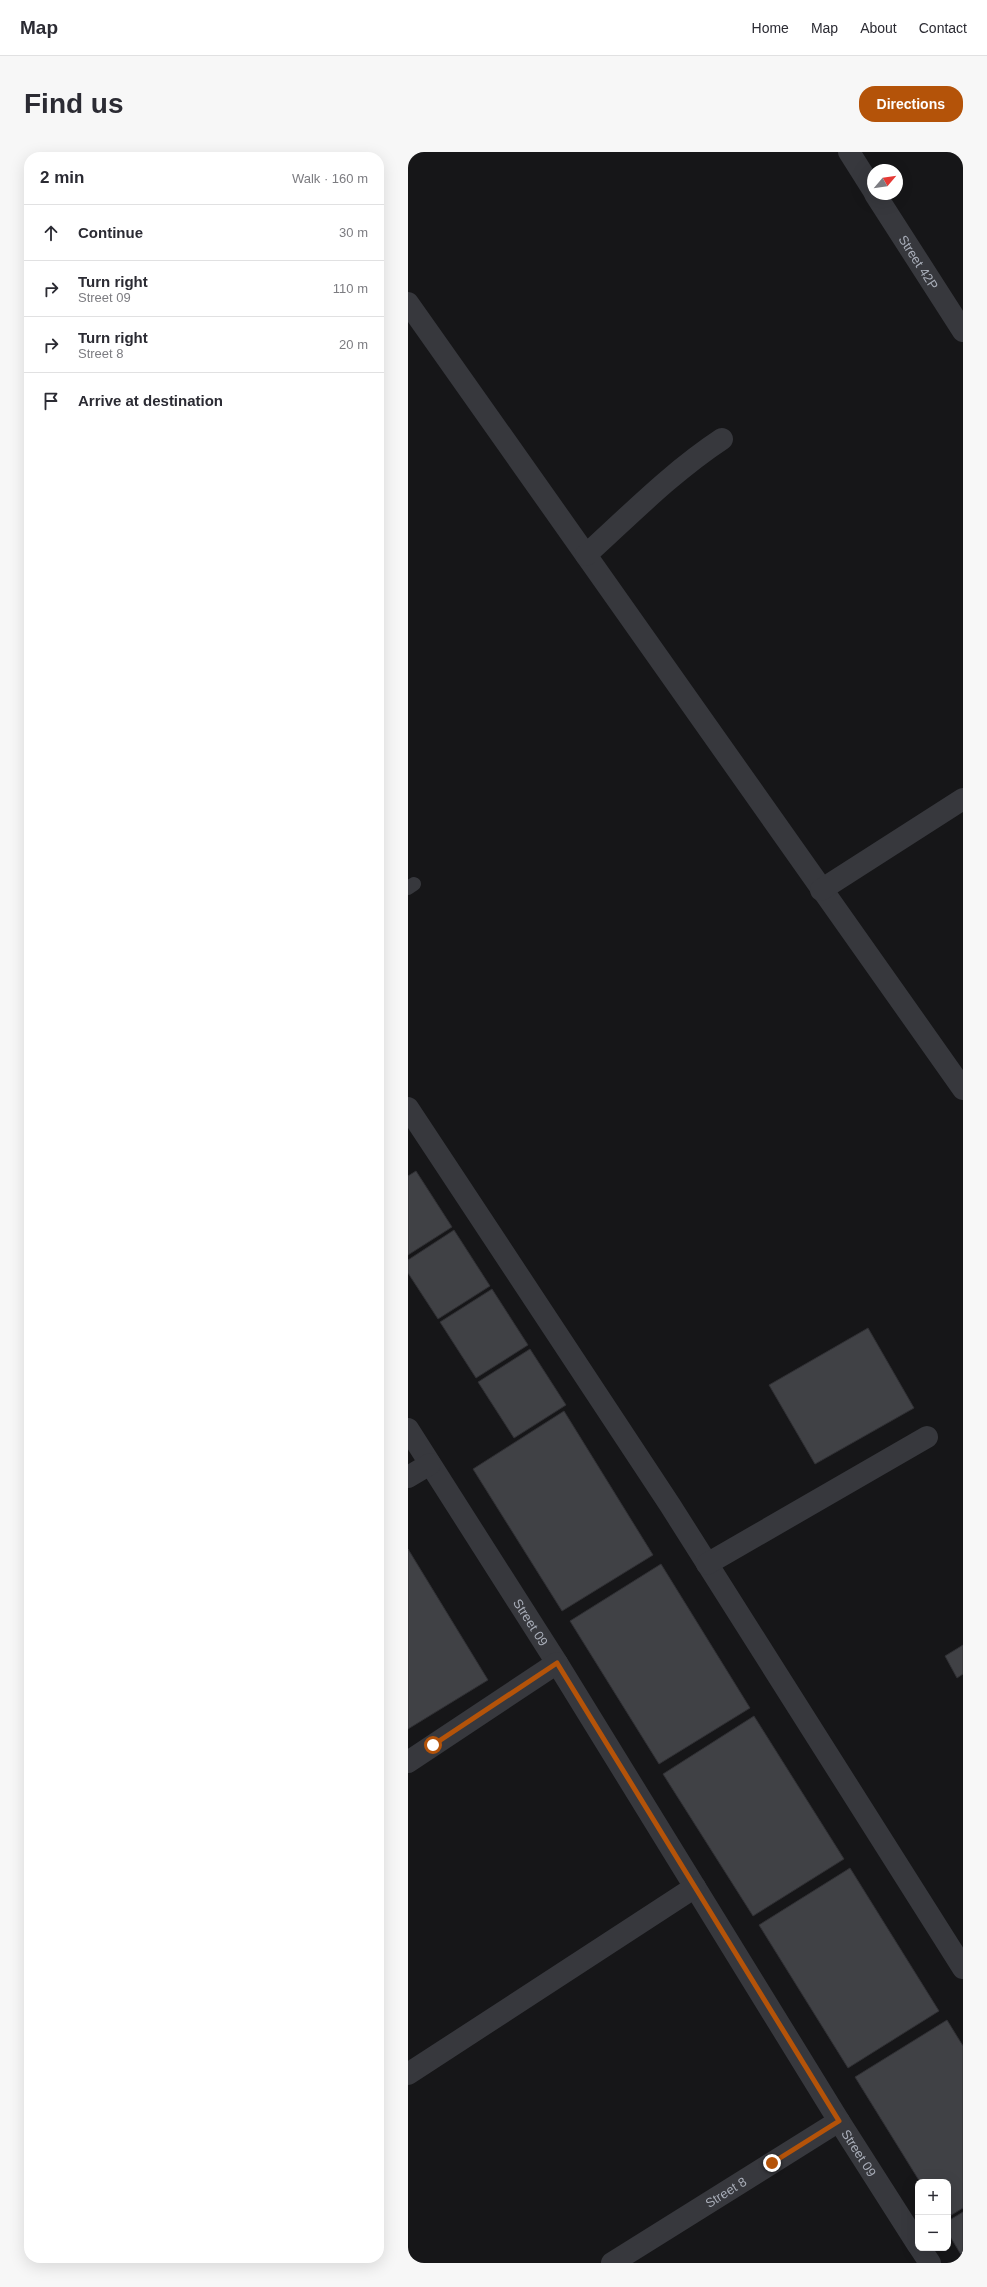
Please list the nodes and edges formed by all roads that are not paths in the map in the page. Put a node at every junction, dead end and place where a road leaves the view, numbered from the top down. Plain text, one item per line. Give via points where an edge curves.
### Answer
1 (848, 152) edge
2 (867, 181) edge
3 (879, 200) edge
4 (408, 303) edge
5 (963, 331) edge
6 (722, 439) dead end
7 (586, 555) junction
8 (963, 799) edge
9 (821, 890) junction
10 (963, 1089) edge
11 (408, 1108) edge
12 (408, 1429) edge
13 (927, 1438) dead end
14 (430, 1464) junction
15 (408, 1477) edge
16 (707, 1564) junction
17 (557, 1663) junction
18 (408, 1762) edge
19 (695, 1887) junction
20 (963, 1968) edge
21 (408, 2074) edge
22 (839, 2121) junction
23 (915, 2239) edge
24 (922, 2251) edge
25 (612, 2263) edge
26 (930, 2263) edge

1 - 2 street
3 - 5 street, Street 42P
4 - 7 street
6 - 7 street via 698,455 651,495
7 - 9 street
8 - 9 street
9 - 10 street
11 - 16 street
12 - 14 street, Street 09
13 - 16 street
14 - 15 street
14 - 17 street, Street 09
16 - 20 street
17 - 18 street
17 - 19 street, Street 09
19 - 21 street
19 - 22 street, Street 09
22 - 23 street, Street 09
22 - 25 street, Street 8
24 - 26 street

